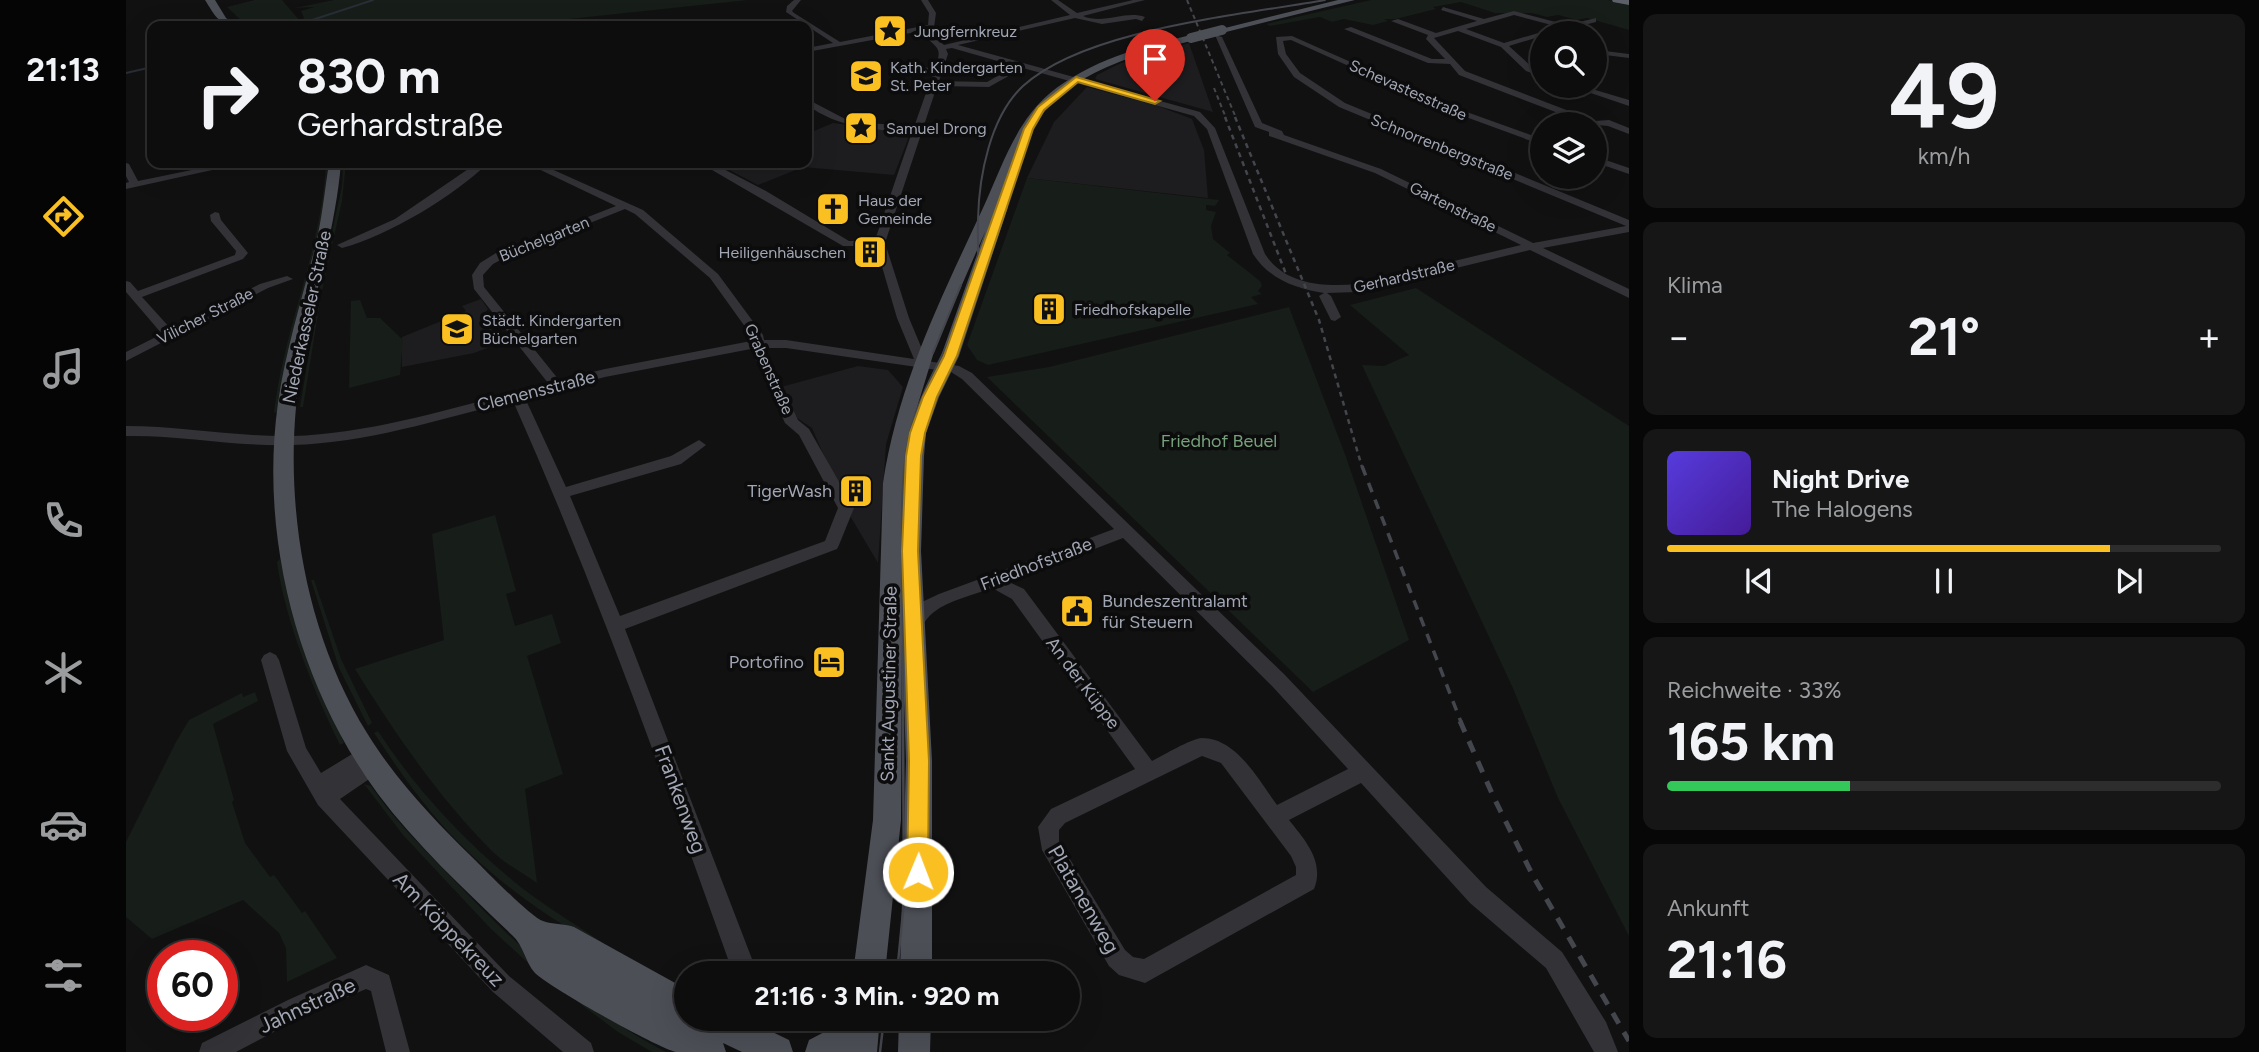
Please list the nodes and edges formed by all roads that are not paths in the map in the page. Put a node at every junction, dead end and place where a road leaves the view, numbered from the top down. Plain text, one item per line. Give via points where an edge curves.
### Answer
1 (210, 0) edge
2 (798, 0) edge
3 (924, 0) edge
4 (1054, 0) edge
5 (1142, 0) edge
6 (1350, 0) edge
7 (1617, 0) edge
8 (1629, 2) edge
9 (1443, 9) dead end
10 (1075, 16) junction
11 (1142, 19) dead end
12 (1593, 20) dead end
13 (224, 21) edge
14 (803, 21) edge
15 (1395, 21) dead end
16 (1483, 21) junction
17 (1545, 21) edge
18 (1589, 21) edge
19 (812, 26) edge
20 (1348, 29) dead end
21 (1459, 29) junction
22 (931, 34) junction
23 (1220, 34) junction
24 (1436, 35) junction
25 (1530, 38) edge
26 (1284, 39) joint
27 (965, 41) junction
28 (839, 44) junction
29 (1504, 45) junction
30 (942, 47) junction
31 (812, 49) edge
32 (1607, 53) edge
33 (1629, 56) edge
34 (896, 62) dead end
35 (1451, 62) junction
36 (1022, 65) junction
37 (1530, 69) edge
38 (938, 71) junction
39 (1076, 79) junction
40 (933, 83) junction
41 (1607, 95) edge
42 (1627, 101) edge
43 (812, 106) edge
44 (1562, 112) edge
45 (1029, 129) junction
46 (1607, 129) edge
47 (1627, 130) edge
48 (916, 131) junction
49 (1530, 138) edge
50 (1607, 163) edge
51 (126, 166) edge
52 (214, 168) edge
53 (334, 168) edge
54 (476, 168) edge
55 (542, 168) edge
56 (714, 168) edge
57 (1629, 171) edge
58 (131, 185) edge
59 (627, 205) junction
60 (215, 215) dead end
61 (1629, 226) edge
62 (1616, 231) junction
63 (1629, 237) edge
64 (876, 243) junction
65 (342, 245) dead end
66 (1533, 246) junction
67 (286, 279) dead end
68 (126, 284) edge
69 (1629, 294) edge
70 (135, 296) junction
71 (1325, 296) dead end
72 (1335, 317) dead end
73 (169, 334) junction
74 (757, 344) junction
75 (126, 357) edge
76 (912, 364) junction
77 (944, 367) junction
78 (556, 385) junction
79 (517, 395) junction
80 (126, 431) edge
81 (284, 440) junction
82 (699, 445) dead end
83 (563, 492) junction
84 (1127, 530) junction
85 (1019, 570) junction
86 (993, 581) junction
87 (911, 584) junction
88 (1018, 594) junction
89 (945, 598) junction
90 (914, 623) junction
91 (616, 625) junction
92 (270, 660) dead end
93 (371, 760) junction
94 (1364, 771) junction
95 (1149, 772) junction
96 (321, 792) junction
97 (1274, 817) junction
98 (533, 936) junction
99 (740, 961) edge
100 (870, 961) edge
101 (916, 961) edge
102 (674, 1000) edge
103 (734, 1031) edge
104 (852, 1031) edge
105 (862, 1031) edge
106 (211, 1052) edge
107 (398, 1052) edge
108 (582, 1052) edge
109 (710, 1052) edge
110 (777, 1052) edge
111 (821, 1052) edge
112 (861, 1052) edge
113 (1606, 1052) edge

1 - 13 main road
2 - 14 street via 788,10
3 - 22 street via 933,13
4 - 10 street
5 - 10 street
6 - 23 main road, Sankt Augustiner Straße
7 - 8 highway
9 - 16 street
10 - 11 street via 1100,25
10 - 27 street
12 - 18 street
15 - 24 street
16 - 17 street via 1515,13
16 - 21 street
19 - 28 street
20 - 35 street via 1431,61
21 - 24 street
21 - 29 street
22 - 27 street
22 - 28 street via 903,32
22 - 30 street
23 - 39 main road, Sankt Augustiner Straße, bridge via 1111,61
23 - 66 street, Gartenstraße via 1258,125 1378,171
24 - 35 street via 1429,37
25 - 29 street
26 - 49 street, Schevastesstraße
26 - 61 street, Schnorrenbergstraße via 1282,54 1297,75 1342,105
27 - 30 street
28 - 31 street
29 - 37 street
30 - 36 street, Gerhardstraße
30 - 38 street
32 - 33 street
34 - 38 street via 906,69
35 - 44 street via 1462,73
36 - 39 street, Gerhardstraße
36 - 40 street via 989,86
38 - 40 street
39 - 45 main road, Sankt Augustiner Straße via 1041,108
39 - 66 street, Gerhardstraße via 1204,119 1262,258 1273,271 1297,284 1332,290 1358,288
40 - 48 street
41 - 42 street
43 - 48 street via 844,124
45 - 76 main road, Sankt Augustiner Straße
45 - 77 main road, Sankt Augustiner Straße
46 - 47 street
48 - 64 street
50 - 57 street
51 - 58 street
52 - 58 street
53 - 81 main road, Niederkasseler Straße
54 - 65 street via 387,229
55 - 59 street, Grabenstraße
56 - 64 street via 847,244
59 - 74 street, Grabenstraße via 650,219 714,276 757,335
59 - 78 street, Büchelgarten via 506,253 477,272 478,287
60 - 70 street via 241,250 239,257
61 - 62 street, Gerhardstraße
62 - 63 street
62 - 66 street, Gerhardstraße
64 - 76 street via 906,330
66 - 69 street, Gartenstraße
67 - 73 street, Vilicher Straße
68 - 70 street
70 - 73 street
71 - 72 street
73 - 75 street, Vilicher Straße
74 - 76 street, Clemensstraße via 786,344
74 - 78 street, Clemensstraße
74 - 91 street, Grabenstraße via 792,423 804,432 846,508 831,545
76 - 77 street, Clemensstraße
76 - 100 main road, Sankt Augustiner Straße via 893,483 887,820
77 - 84 street via 967,376
77 - 87 main road, Sankt Augustiner Straße via 915,445
78 - 79 street, Clemensstraße
79 - 81 street, Clemensstraße via 381,430
79 - 83 street, Frankenweg
80 - 81 street, Clemensstraße
81 - 93 main road, Niederkasseler Straße via 291,552 315,649
82 - 83 street via 676,460
83 - 91 street, Frankenweg
84 - 85 street, Friedhofstraße
84 - 94 street
85 - 86 street, Friedhofstraße
85 - 88 street
86 - 88 street, An der Küppe
86 - 89 street, Friedhofstraße
87 - 89 street via 928,598
87 - 90 main road, Sankt Augustiner Straße
88 - 95 street, An der Küppe
89 - 90 street, Friedhofstraße via 928,607
90 - 101 main road, Sankt Augustiner Straße via 919,761
91 - 99 street, Frankenweg
92 - 96 street, Am Köppekreuz via 298,751
93 - 96 street
93 - 98 main road, Niederkasseler Straße via 441,849
94 - 97 street
94 - 113 street via 1478,895 1555,960
95 - 97 street, Platanenweg via 1201,747 1216,750 1228,757
95 - 97 street, Platanenweg via 1058,816 1048,827 1049,843 1122,963 1145,971 1306,881 1307,866 1299,849
96 - 108 street, Am Köppekreuz via 500,984
98 - 102 main road via 563,937
98 - 109 main road, Niederkasseler Straße via 545,962
103 - 110 main road
104 - 111 main road
105 - 112 main road
106 - 107 street, Jahnstraße via 366,977 381,982

